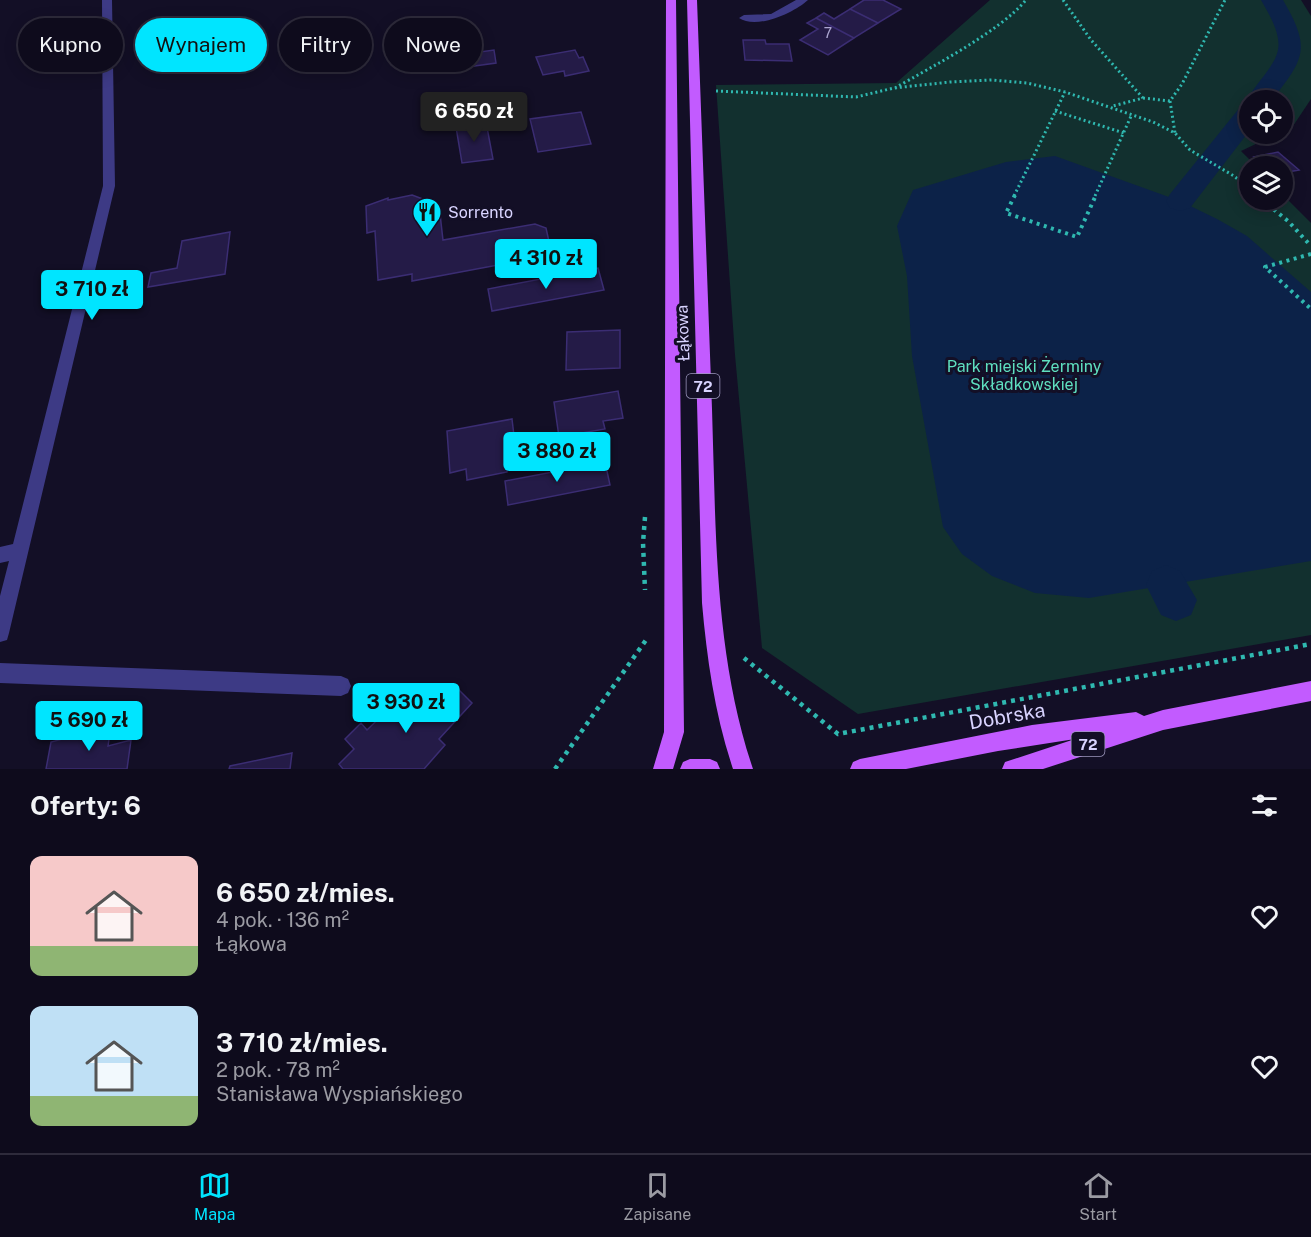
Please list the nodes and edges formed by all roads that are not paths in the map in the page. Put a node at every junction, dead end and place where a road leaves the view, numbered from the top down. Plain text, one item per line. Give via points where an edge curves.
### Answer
1 (107, 0) edge
2 (671, 0) edge
3 (692, 0) edge
4 (803, 0) edge
5 (744, 18) dead end
6 (19, 551) junction
7 (0, 555) edge
8 (0, 633) edge
9 (0, 673) edge
10 (341, 686) dead end
11 (1311, 691) edge
12 (1163, 720) junction
13 (663, 769) edge
14 (690, 769) edge
15 (710, 769) edge
16 (743, 769) edge
17 (860, 769) edge
18 (1012, 769) edge

1 - 6 street via 109,186
2 - 13 main road, Łąkowa / 72 via 674,732
3 - 16 main road, Łąkowa / 72 via 709,579 725,710
4 - 5 street via 773,17
6 - 7 street
6 - 8 street
9 - 10 street
11 - 12 main road, Dobrska / 72
12 - 17 main road, Dobrska / 72 via 1070,728 975,743
12 - 18 main road, Dobrska / 72
14 - 15 main road

